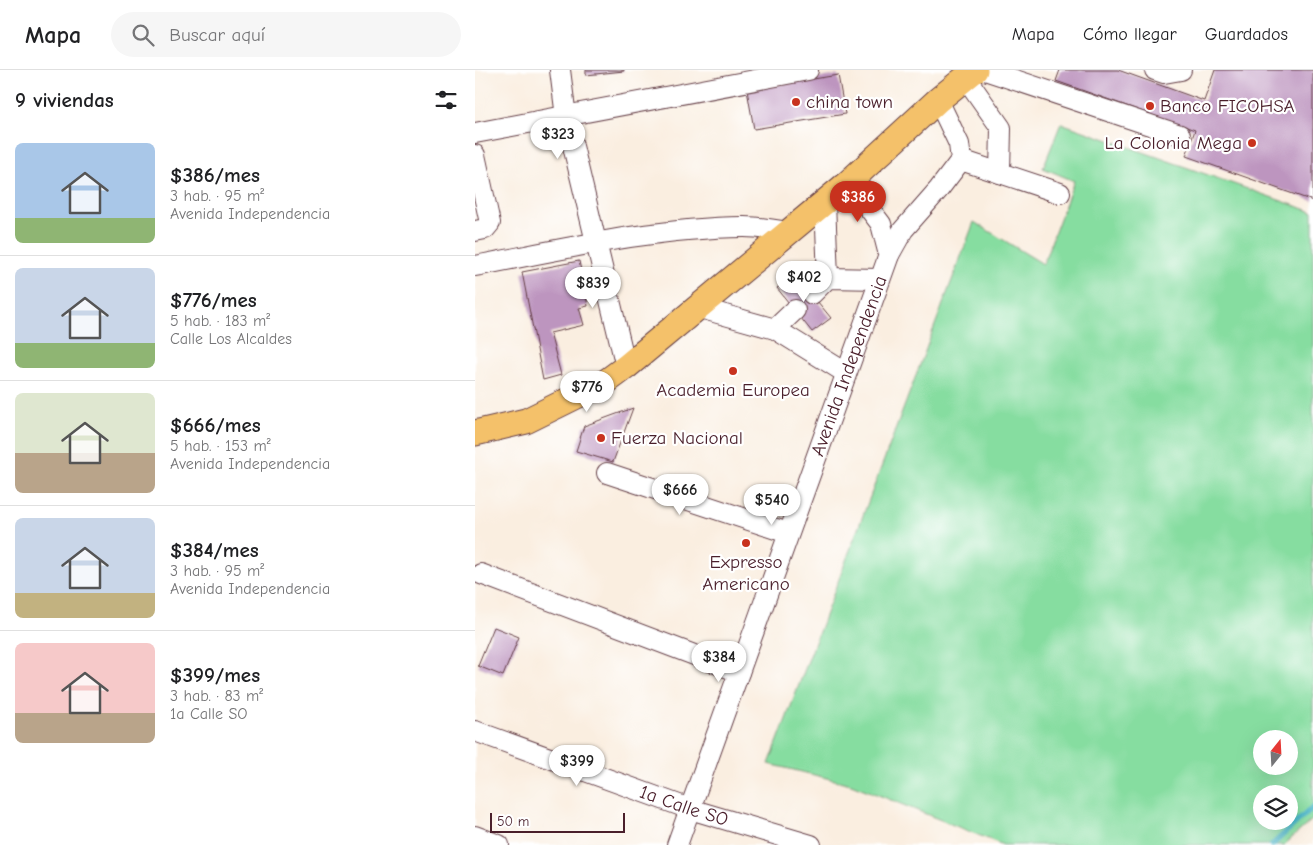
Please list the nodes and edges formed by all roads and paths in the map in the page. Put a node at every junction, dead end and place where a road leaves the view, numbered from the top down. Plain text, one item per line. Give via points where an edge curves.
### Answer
1 (560, 70) edge
2 (808, 70) edge
3 (1155, 70) edge
4 (1181, 70) edge
5 (975, 73) edge
6 (938, 100) junction
7 (566, 117) junction
8 (475, 133) edge
9 (1180, 135) dead end
10 (475, 155) edge
11 (961, 160) junction
12 (1001, 174) junction
13 (849, 182) junction
14 (1060, 193) dead end
15 (825, 202) junction
16 (475, 231) edge
17 (789, 232) junction
18 (595, 242) junction
19 (889, 255) junction
20 (475, 266) edge
21 (828, 278) junction
22 (880, 278) junction
23 (812, 294) dead end
24 (700, 308) junction
25 (795, 310) dead end
26 (775, 329) junction
27 (626, 367) junction
28 (846, 372) junction
29 (475, 433) edge
30 (607, 473) dead end
31 (788, 533) junction
32 (481, 574) dead end
33 (739, 672) junction
34 (475, 731) edge
35 (691, 809) junction
36 (475, 836) edge
37 (499, 845) edge
38 (677, 845) edge
39 (811, 845) edge

1 - 7 street
2 - 7 street
3 - 4 street via 1164,73
5 - 6 main road
5 - 9 street
5 - 12 street via 1001,128
6 - 11 street via 959,144
6 - 13 main road
7 - 8 street
7 - 18 street
10 - 16 street via 490,223 485,229
11 - 12 street
11 - 19 street, Avenida Independencia via 903,230
12 - 14 street
13 - 15 main road
13 - 19 street, Avenida Independencia via 881,224
15 - 17 main road
15 - 21 street
17 - 18 street via 745,227 678,231
17 - 24 main road
18 - 20 street
18 - 27 street
19 - 22 street, Avenida Independencia
21 - 22 street
21 - 23 street
22 - 28 street, Avenida Independencia
24 - 26 street
24 - 27 main road
25 - 26 street
26 - 28 street
27 - 29 main road via 607,381 526,421
28 - 31 street, Avenida Independencia
30 - 31 street
31 - 33 street, Avenida Independencia
32 - 33 street
33 - 35 street, Avenida Independencia
34 - 35 street, 1a Calle SO
35 - 38 street, Avenida Independencia
35 - 39 street, 1a Calle SO
36 - 37 street

